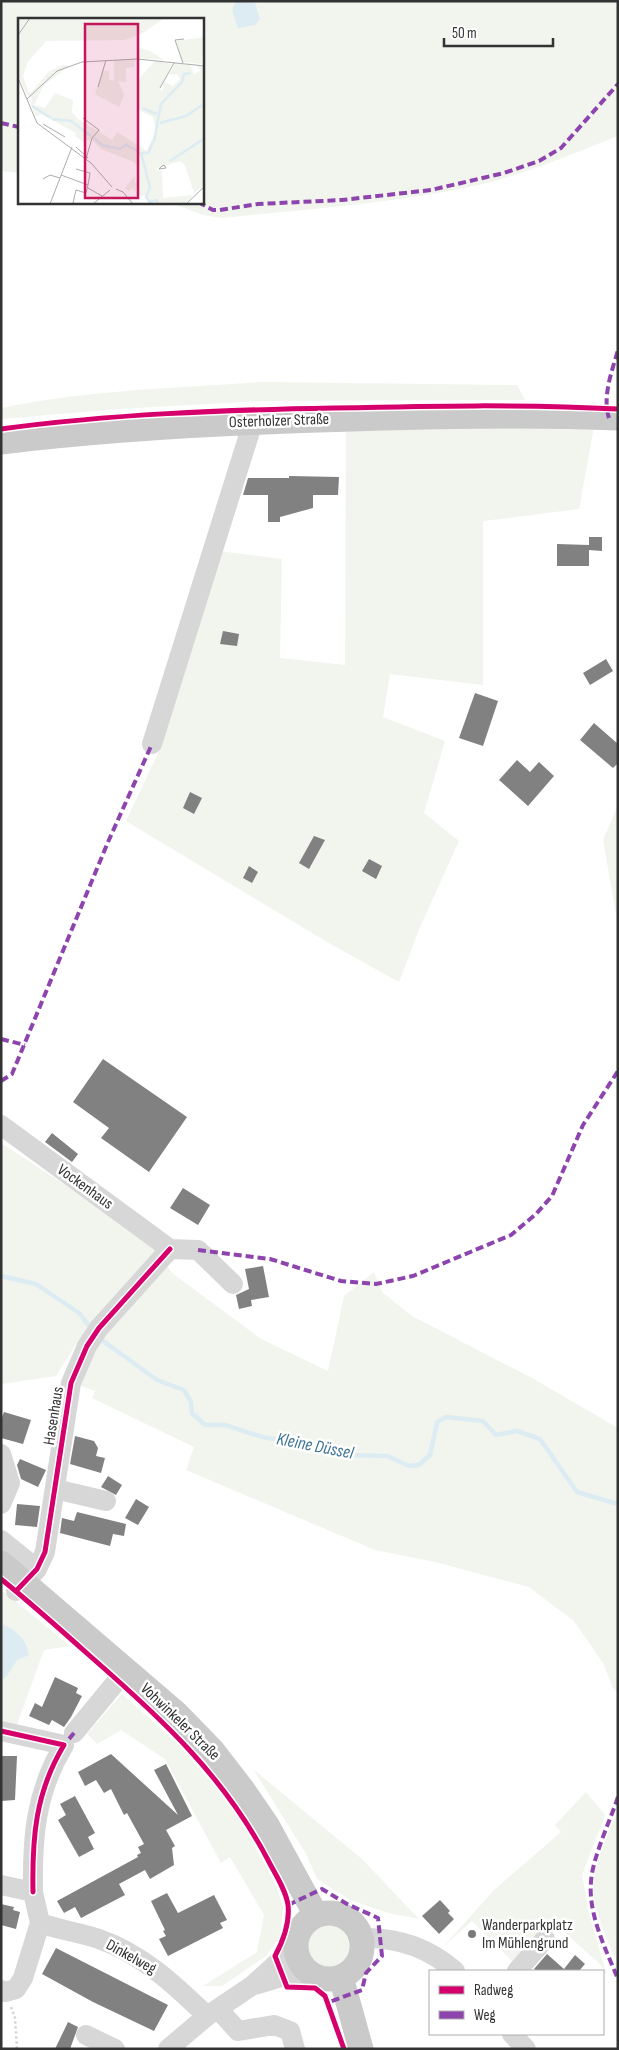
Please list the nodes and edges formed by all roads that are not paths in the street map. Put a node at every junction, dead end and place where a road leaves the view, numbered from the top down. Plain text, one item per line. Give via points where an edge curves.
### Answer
1 (618, 418) edge
2 (253, 422) junction
3 (1, 442) edge
4 (152, 744) dead end
5 (1, 1126) edge
6 (170, 1249) junction
7 (233, 1284) dead end
8 (1, 1454) edge
9 (55, 1488) junction
10 (106, 1501) dead end
11 (1, 1504) edge
12 (1, 1540) edge
13 (1, 1563) edge
14 (26, 1581) junction
15 (126, 1670) junction
16 (1, 1731) edge
17 (74, 1733) dead end
18 (1, 1885) edge
19 (33, 1892) junction
20 (316, 1915) junction
21 (40, 1923) junction
22 (361, 1938) junction
23 (545, 1940) dead end
24 (295, 1947) junction
25 (454, 1970) edge
26 (518, 1970) edge
27 (310, 1974) junction
28 (341, 1977) junction
29 (253, 1985) junction
30 (3, 1991) edge
31 (213, 2012) junction
32 (86, 2034) dead end
33 (513, 2035) edge
34 (115, 2049) edge
35 (168, 2049) edge
36 (295, 2049) edge
37 (361, 2049) edge
38 (526, 2049) edge

1 - 2 main road, Osterholzer Straße via 424,417
2 - 3 main road, Osterholzer Straße via 88,432
2 - 4 street
5 - 6 street, Vockenhaus
6 - 7 street via 198,1250
6 - 9 street, Hasenhaus via 99,1328 87,1346 71,1382
8 - 11 street via 10,1483
9 - 10 street
9 - 14 street, Hasenhaus via 45,1552
12 - 14 street, Vohwinkeler Straße
13 - 14 main road, Vohwinkeler Straße
14 - 15 main road, Vohwinkeler Straße
15 - 17 street
15 - 20 main road, Vohwinkeler Straße via 176,1713 244,1790
16 - 19 street via 64,1746 46,1782 35,1823
18 - 19 street
19 - 21 street
20 - 22 main road via 335,1913 343,1916 351,1921
20 - 24 main road via 301,1928
21 - 30 street via 23,1978 16,1989
21 - 31 street, Dinkelweg via 77,1932 121,1949 164,1975
22 - 25 street via 381,1938 416,1946
22 - 28 main road via 362,1953 358,1963
23 - 26 street
24 - 27 main road via 299,1962
24 - 29 street
27 - 28 main road via 323,1979
27 - 29 street via 284,1976
28 - 37 main road
29 - 31 street
31 - 35 street
31 - 36 street, Dinkelweg via 238,2031 274,2025 290,2031
32 - 34 street
33 - 38 street

